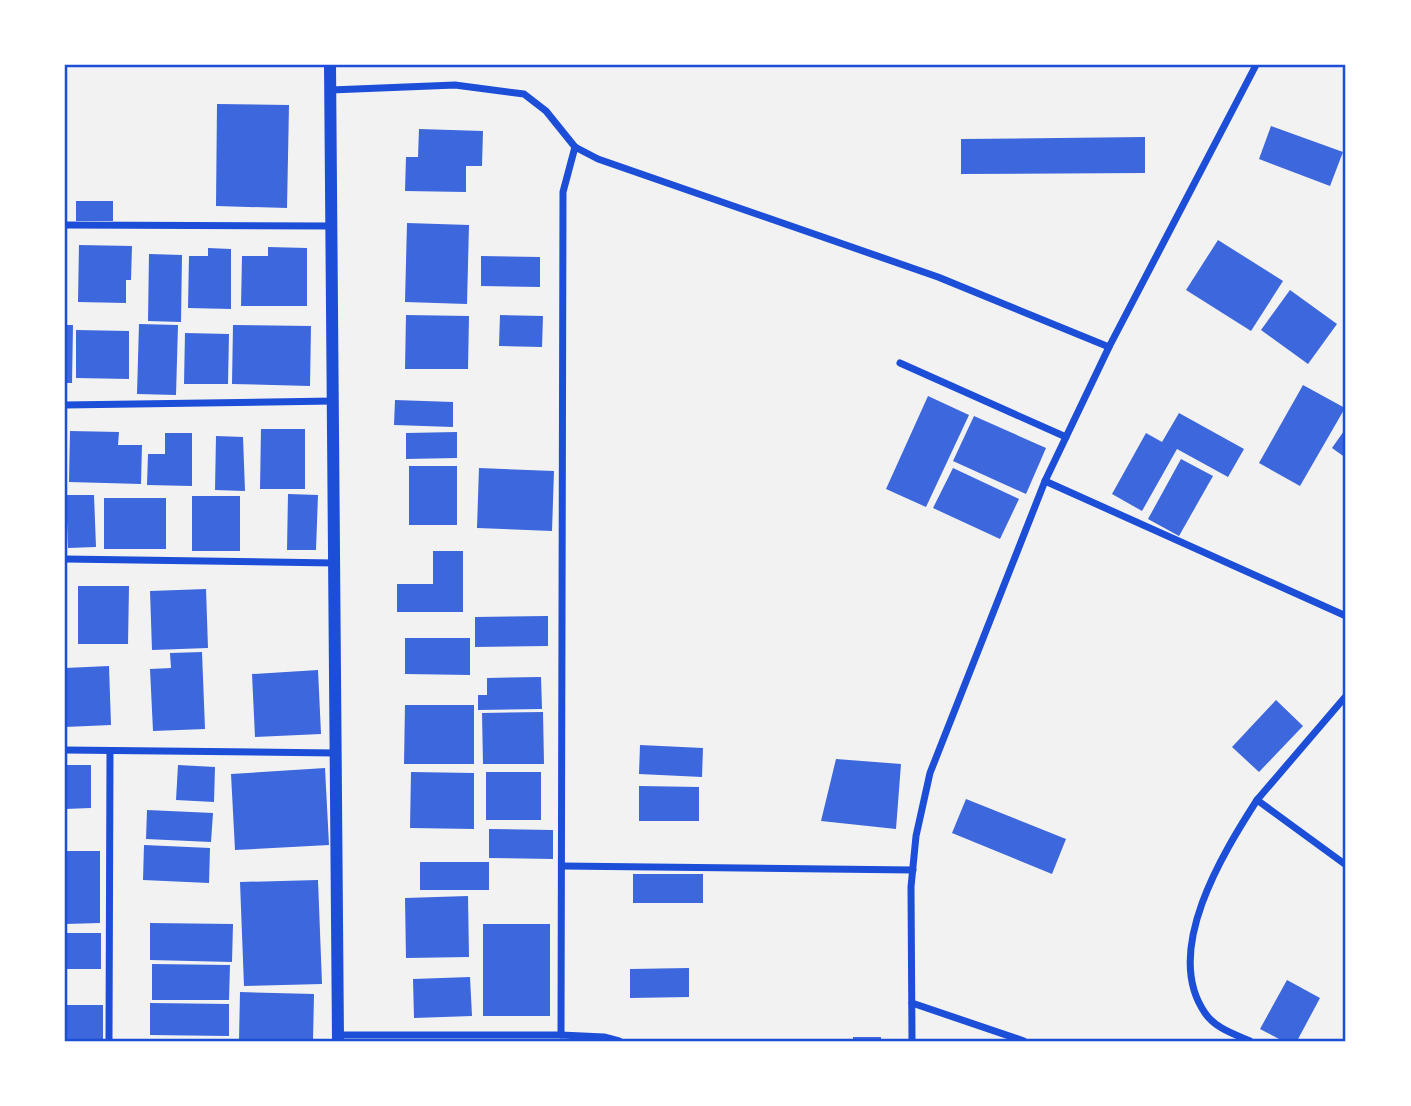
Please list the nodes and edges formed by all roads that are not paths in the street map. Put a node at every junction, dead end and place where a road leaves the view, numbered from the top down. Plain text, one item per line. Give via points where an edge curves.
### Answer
1 (330, 65) edge
2 (1256, 65) edge
3 (331, 90) junction
4 (575, 147) junction
5 (65, 225) edge
6 (332, 226) junction
7 (1109, 347) junction
8 (900, 363) dead end
9 (333, 401) junction
10 (65, 405) edge
11 (1066, 438) junction
12 (1045, 481) junction
13 (65, 559) edge
14 (335, 563) junction
15 (1346, 616) edge
16 (1346, 696) edge
17 (65, 750) edge
18 (110, 751) junction
19 (336, 753) junction
20 (1257, 800) junction
21 (1346, 865) edge
22 (562, 866) junction
23 (913, 870) junction
24 (912, 1003) junction
25 (561, 1035) junction
26 (338, 1038) edge
27 (109, 1041) edge
28 (619, 1041) edge
29 (912, 1041) edge
30 (1024, 1041) edge
31 (1250, 1041) edge

1 - 3 street
2 - 7 street
3 - 4 street via 455,85 524,94 546,110
3 - 6 street
4 - 7 street via 598,159 938,277
4 - 22 street via 563,192
5 - 6 street
6 - 9 street
7 - 11 street
8 - 11 street
9 - 10 street
9 - 14 street
11 - 12 street
12 - 15 street
12 - 23 street via 930,773
13 - 14 street
14 - 19 street
16 - 20 street
17 - 18 street
18 - 19 street
18 - 27 street
19 - 26 street
20 - 21 street
20 - 31 street via 1222,854 1189,947 1192,988 1205,1014
22 - 23 street
22 - 25 street
23 - 24 street
24 - 29 street
24 - 30 street
25 - 26 street
25 - 28 street

